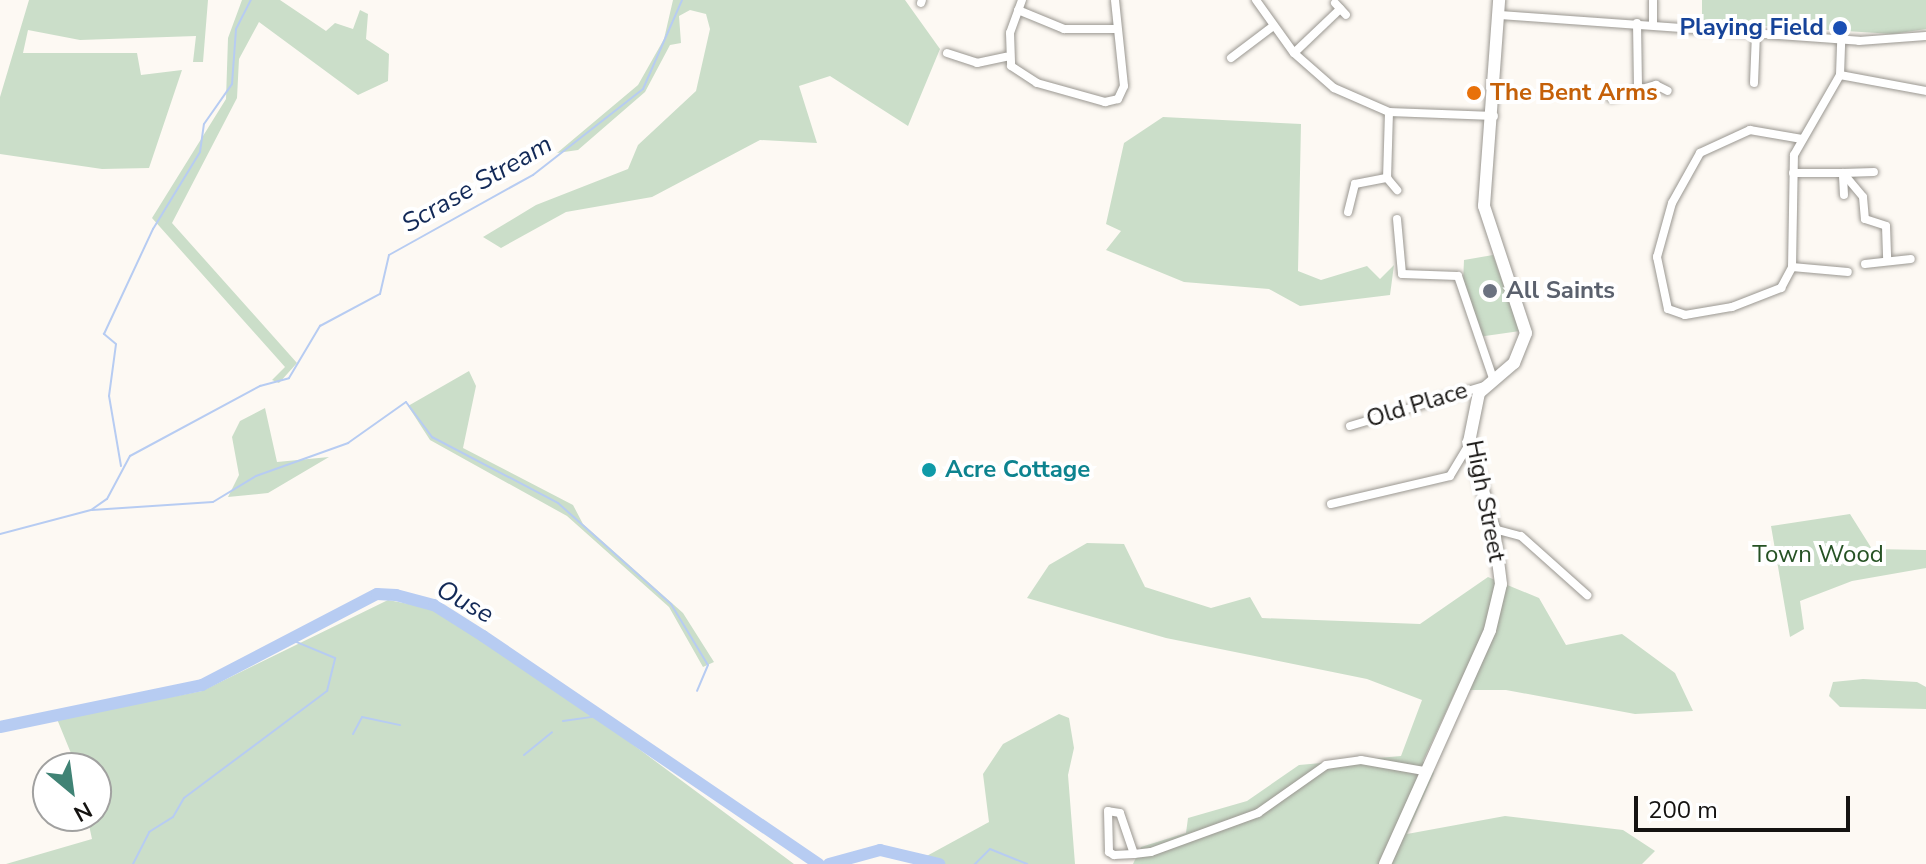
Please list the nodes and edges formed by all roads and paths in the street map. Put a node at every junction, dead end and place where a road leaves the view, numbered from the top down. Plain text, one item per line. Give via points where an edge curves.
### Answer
1 (1022, 0) edge
2 (1115, 0) edge
3 (1256, 0) edge
4 (1499, 0) edge
5 (1653, 0) edge
6 (1340, 9) dead end
7 (1018, 10) junction
8 (1500, 15) junction
9 (1637, 23) junction
10 (1653, 24) junction
11 (1272, 27) junction
12 (1117, 29) junction
13 (1756, 33) junction
14 (1926, 36) edge
15 (1841, 40) junction
16 (947, 53) dead end
17 (1298, 54) junction
18 (1006, 57) junction
19 (1232, 58) dead end
20 (1840, 75) junction
21 (1754, 83) dead end
22 (1638, 88) junction
23 (1668, 91) dead end
24 (1926, 91) edge
25 (1611, 98) dead end
26 (1389, 112) junction
27 (1495, 116) junction
28 (1802, 139) junction
29 (1874, 172) dead end
30 (1793, 173) junction
31 (1843, 173) junction
32 (1387, 178) junction
33 (1397, 190) dead end
34 (1844, 195) dead end
35 (1348, 212) dead end
36 (1397, 219) dead end
37 (1911, 259) dead end
38 (1887, 261) junction
39 (1865, 264) dead end
40 (1792, 267) junction
41 (1848, 272) dead end
42 (1488, 382) junction
43 (1350, 426) dead end
44 (1469, 442) junction
45 (1331, 504) dead end
46 (1494, 529) junction
47 (1587, 595) dead end
48 (1424, 771) junction
49 (1134, 854) junction
50 (1385, 864) edge

1 - 7 street
2 - 12 street
3 - 11 street
4 - 8 main road, High Street
5 - 10 street
6 - 17 street
7 - 12 street via 1091,34
7 - 18 street
8 - 9 street
8 - 27 main road, High Street
9 - 10 street
9 - 22 street
10 - 13 street
11 - 17 street
11 - 19 street
12 - 18 street via 1124,86 1118,99 1037,83
13 - 15 street
13 - 21 street
14 - 15 street
15 - 20 street
16 - 18 street via 977,63
17 - 26 street via 1334,88
20 - 24 street
20 - 28 street
22 - 23 street
22 - 25 street
26 - 27 street
26 - 32 street
27 - 42 main road, High Street via 1484,206 1526,333 1514,363
28 - 30 street
28 - 40 street via 1750,130 1700,153 1672,203 1657,257 1668,309 1685,315 1781,288
29 - 31 street
30 - 31 street
30 - 40 street
31 - 34 street
31 - 38 street via 1863,197 1865,219 1886,226
32 - 33 street
32 - 35 street via 1355,184
36 - 42 street via 1402,274 1458,276
37 - 38 street
38 - 39 street
40 - 41 street
42 - 43 street, Old Place
42 - 44 main road, High Street
44 - 45 street via 1462,467 1450,476
44 - 46 main road, High Street
46 - 47 street via 1521,536
46 - 48 main road, High Street via 1501,584 1490,630
48 - 49 street via 1361,760 1326,765 1258,813
48 - 50 main road, High Street
49 - 49 street via 1109,852 1108,811 1120,813

